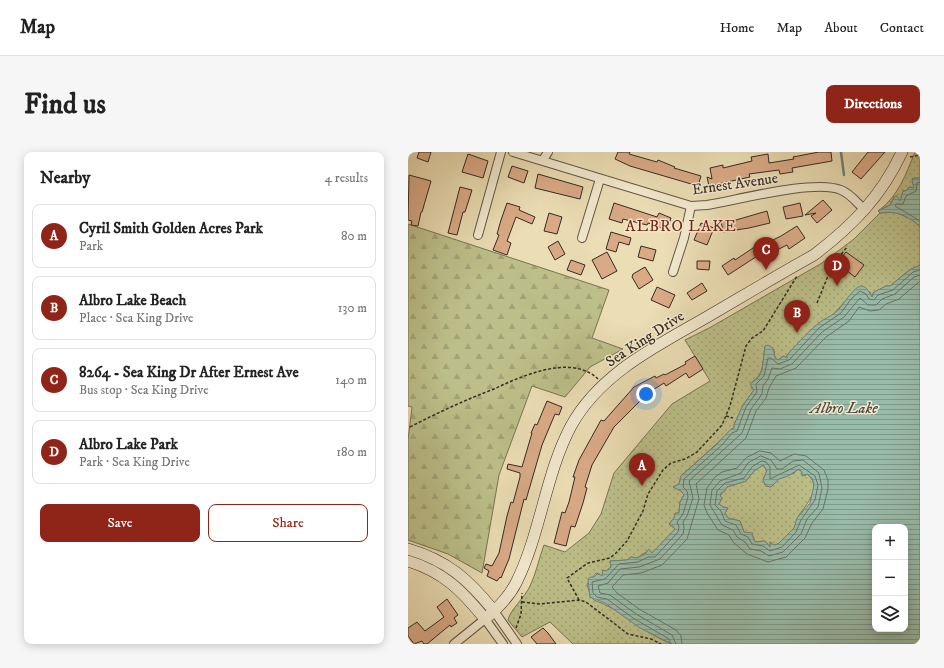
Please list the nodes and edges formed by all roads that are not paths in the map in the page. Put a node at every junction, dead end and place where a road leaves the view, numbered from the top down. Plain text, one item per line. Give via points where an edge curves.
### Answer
1 (501, 152) edge
2 (513, 152) edge
3 (548, 152) edge
4 (905, 155) edge
5 (543, 160) junction
6 (600, 179) junction
7 (691, 206) junction
8 (864, 210) junction
9 (478, 235) dead end
10 (582, 238) dead end
11 (673, 272) dead end
12 (408, 549) edge
13 (408, 561) edge
14 (494, 612) junction
15 (485, 619) junction
16 (454, 644) edge
17 (503, 644) edge
18 (517, 644) edge

1 - 9 street
2 - 5 street, Ernest Avenue
3 - 5 street
4 - 8 street, Sea King Drive
5 - 6 street, Ernest Avenue
6 - 7 street, Ernest Avenue
6 - 10 street
7 - 8 street, Ernest Avenue via 824,186 849,194
7 - 11 street
8 - 14 street, Sea King Drive via 853,224 814,255 641,356 604,384 572,424 561,445 525,562 516,584
12 - 14 street via 434,558 457,572
13 - 15 street via 444,577 456,586
14 - 15 street, Sea King Drive
14 - 18 street
15 - 16 street
15 - 17 street

